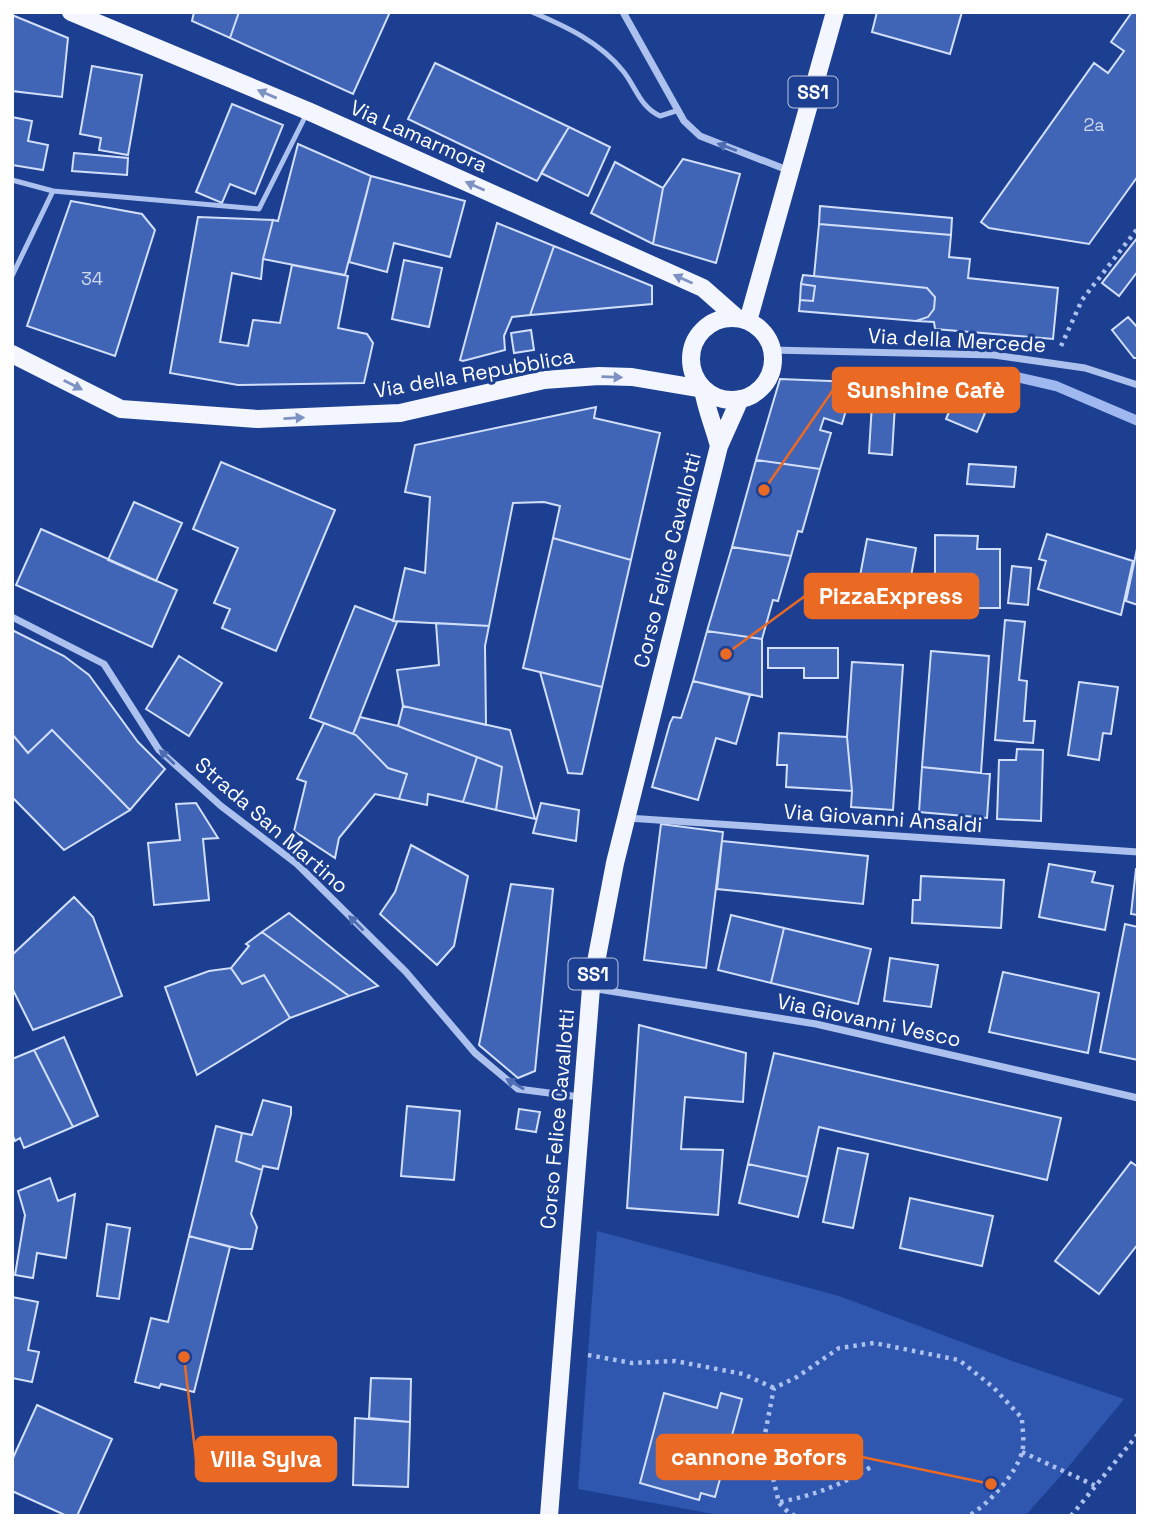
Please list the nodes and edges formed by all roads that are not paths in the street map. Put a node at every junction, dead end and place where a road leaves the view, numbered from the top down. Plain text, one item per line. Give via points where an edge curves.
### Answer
1 (71, 12) edge
2 (532, 12) edge
3 (623, 12) edge
4 (835, 12) edge
5 (679, 110) junction
6 (308, 111) junction
7 (790, 172) junction
8 (12, 180) edge
9 (52, 191) junction
10 (12, 275) edge
11 (742, 320) junction
12 (771, 350) junction
13 (12, 354) edge
14 (1138, 385) edge
15 (703, 389) junction
16 (740, 399) junction
17 (719, 446) junction
18 (12, 617) edge
19 (626, 818) junction
20 (1138, 852) edge
21 (591, 988) junction
22 (581, 1097) junction
23 (1138, 1098) edge
24 (549, 1516) edge

6 -> 1 main road, Via Lamarmora
2 - 5 lane via 595,45 622,71 649,111 660,116
3 - 5 street
4 - 7 main road, SS1
7 -> 5 street via 701,136
6 - 9 lane via 259,209
11 -> 6 main road, Via Lamarmora via 704,288
7 - 11 main road, SS1
8 - 9 lane
9 - 10 lane
11 - 12 main road via 765,336
11 - 15 main road via 724,318 712,323 695,341 691,366
12 - 14 street, Via della Mercede via 994,355 1085,368
12 - 16 main road via 767,379 761,388
13 -> 15 main road, Via della Repubblica via 121,409 258,419 400,413 544,380 598,376
15 - 16 main road, Via della Repubblica via 727,400
15 - 17 main road
16 - 17 main road
17 - 19 main road, Corso Felice Cavallotti / SS1
22 -> 18 street, Strada San Martino via 518,1089 475,1053 406,972 297,864 221,806 159,750 104,664
19 - 20 street, Via Giovanni Ansaldi
19 - 21 main road, Corso Felice Cavallotti / SS1
21 - 22 main road, Corso Felice Cavallotti / SS1
21 - 23 street, Via Giovanni Vesco via 816,1024
22 - 24 main road, Corso Felice Cavallotti / SS1

